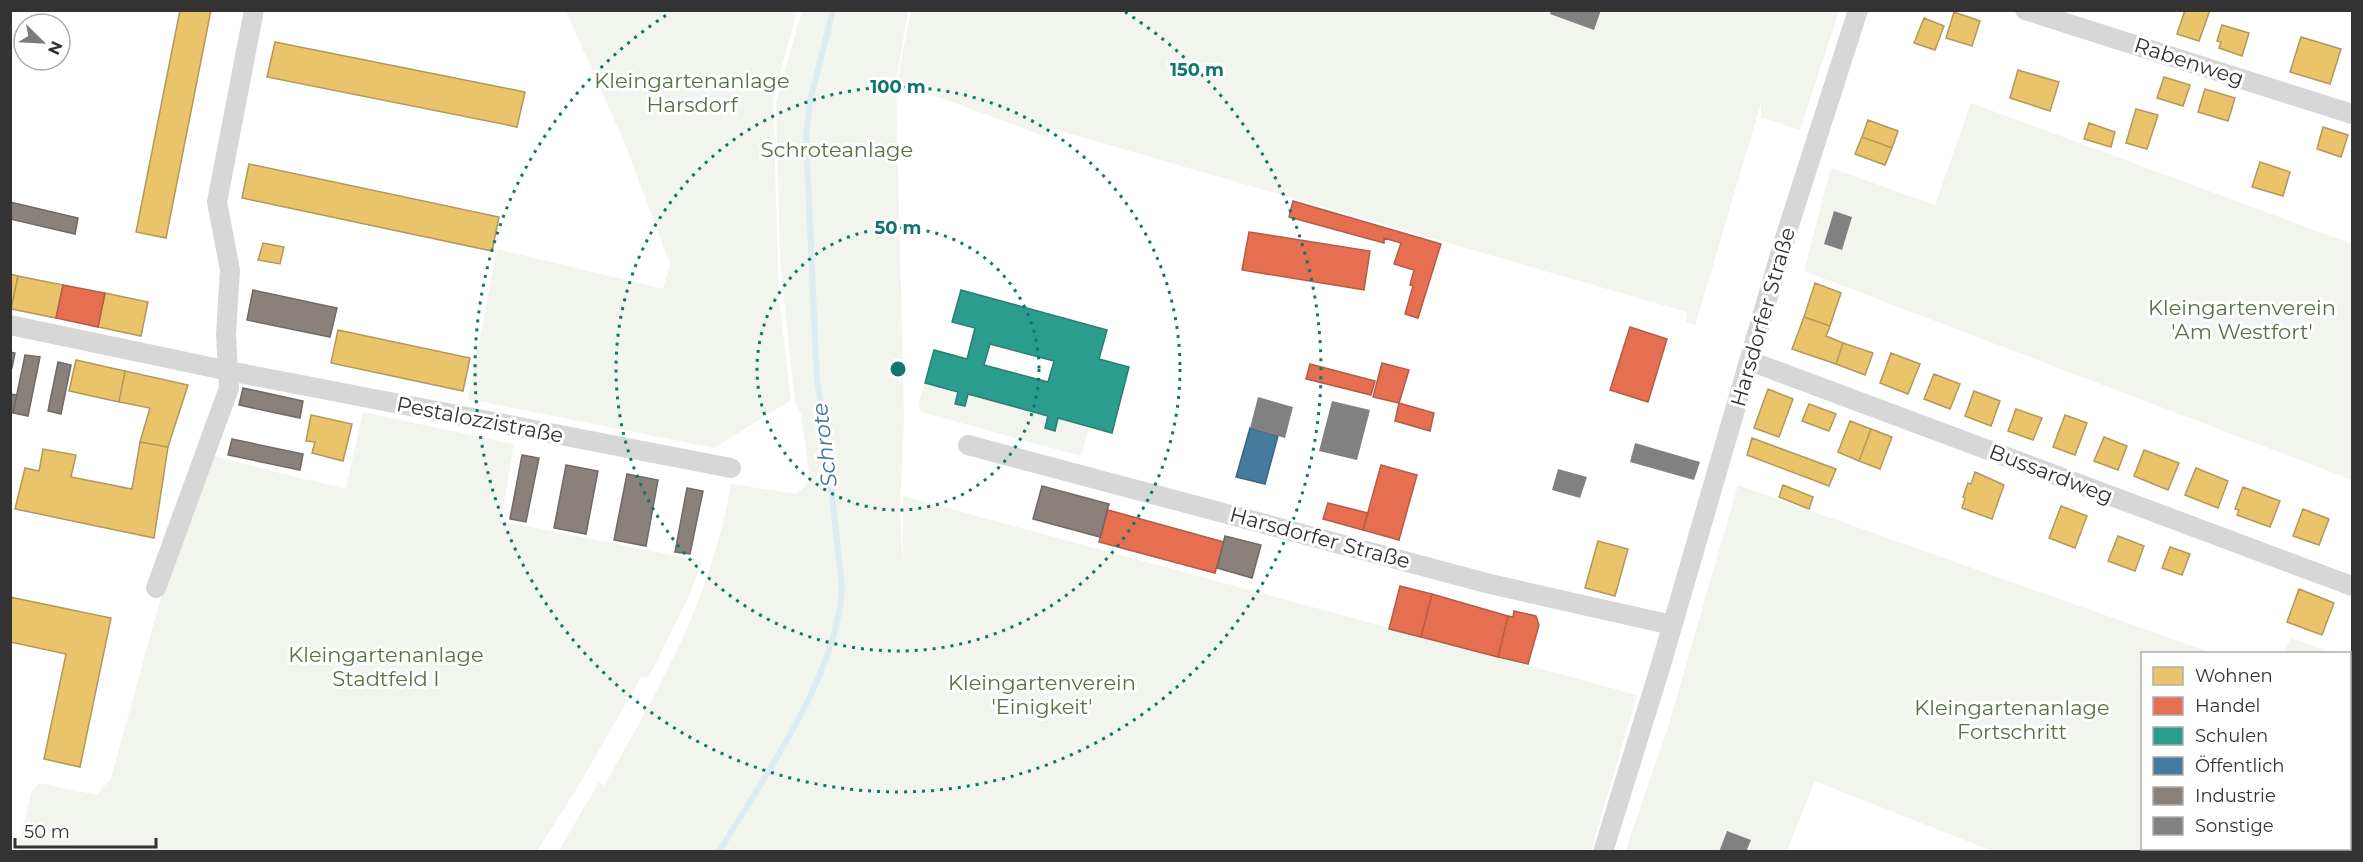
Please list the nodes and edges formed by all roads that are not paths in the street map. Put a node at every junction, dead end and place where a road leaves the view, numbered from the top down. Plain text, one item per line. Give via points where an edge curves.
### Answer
1 (254, 10) edge
2 (1858, 10) edge
3 (2025, 10) edge
4 (2352, 114) edge
5 (10, 325) edge
6 (1750, 361) junction
7 (229, 371) junction
8 (968, 445) dead end
9 (731, 468) dead end
10 (2352, 586) edge
11 (156, 588) dead end
12 (1672, 625) junction
13 (1603, 852) edge

1 - 7 street via 217,202 230,270 226,335
2 - 6 street, Harsdorfer Straße
3 - 4 street, Rabenweg
5 - 7 street, Pestalozzistraße
6 - 10 street, Bussardweg
6 - 12 street, Harsdorfer Straße
7 - 9 street, Pestalozzistraße
7 - 11 street via 227,394
8 - 12 street, Harsdorfer Straße via 1490,584
12 - 13 street, Harsdorfer Straße

